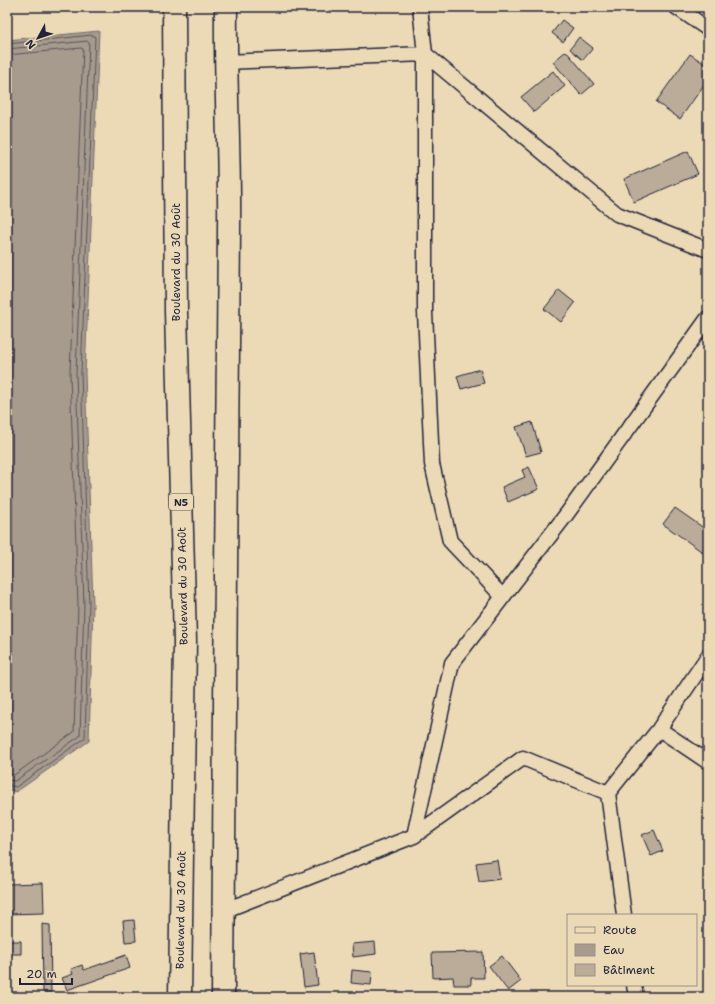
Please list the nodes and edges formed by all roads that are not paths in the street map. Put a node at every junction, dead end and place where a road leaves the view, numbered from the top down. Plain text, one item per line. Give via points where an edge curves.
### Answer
1 (174, 7) edge
2 (226, 7) edge
3 (420, 7) edge
4 (676, 7) edge
5 (708, 29) edge
6 (425, 54) junction
7 (225, 62) junction
8 (708, 250) edge
9 (708, 318) edge
10 (503, 597) junction
11 (708, 656) edge
12 (659, 729) junction
13 (708, 762) edge
14 (608, 793) junction
15 (414, 836) junction
16 (223, 911) junction
17 (624, 914) edge
18 (634, 986) edge
19 (180, 997) edge
20 (223, 997) edge
21 (636, 997) edge

1 - 19 highway, Boulevard du 30 Août / N5 via 176,312 185,641
2 - 7 highway
3 - 6 street
4 - 5 street
6 - 7 street
6 - 8 street via 617,214
6 - 10 street via 425,312 432,464 450,541
7 - 16 highway via 229,228
9 - 10 street via 566,516
10 - 15 street via 452,663
11 - 12 street
12 - 13 street
12 - 14 street
14 - 15 street via 524,758
14 - 17 street
15 - 16 street
16 - 20 highway
18 - 21 street

